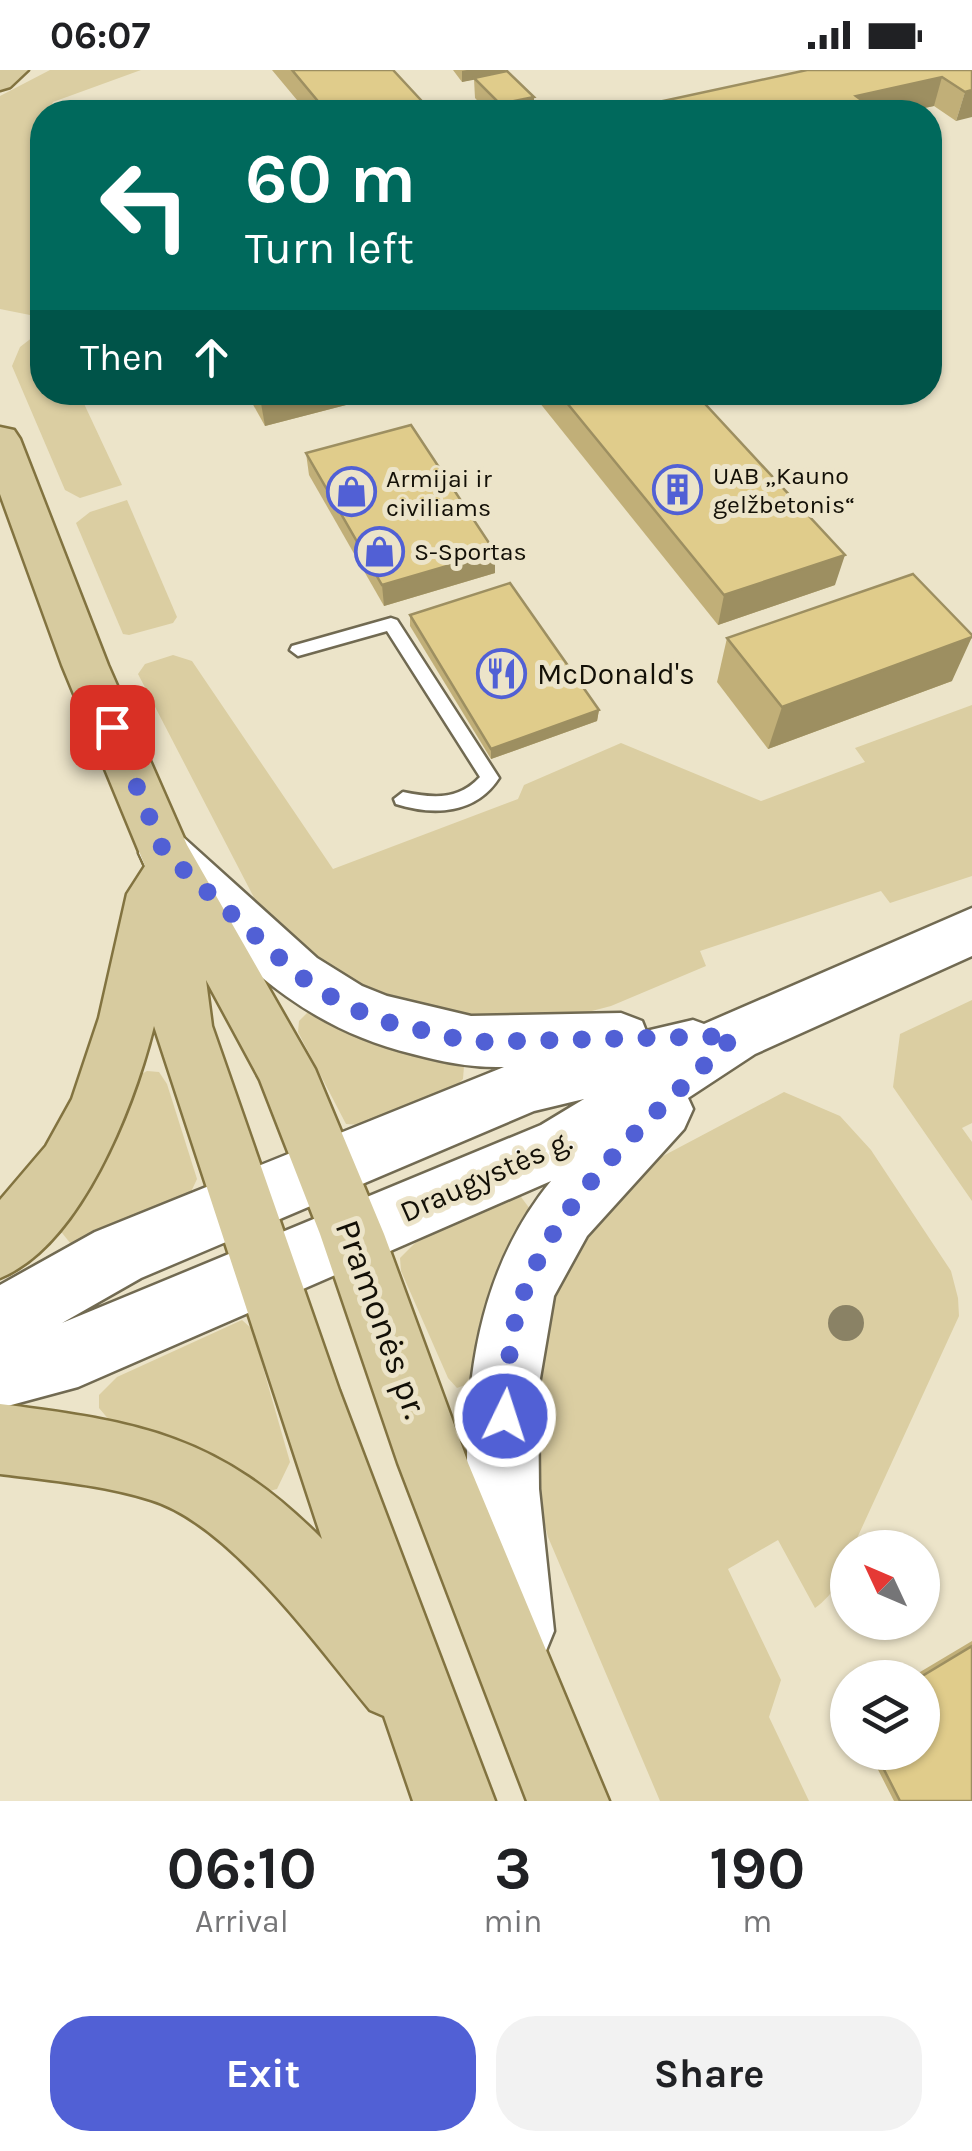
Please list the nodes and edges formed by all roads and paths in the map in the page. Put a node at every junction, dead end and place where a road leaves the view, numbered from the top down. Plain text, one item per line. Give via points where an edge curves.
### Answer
1 (12, 70) edge
2 (0, 77) edge
3 (0, 440) edge
4 (298, 650) dead end
5 (404, 799) dead end
6 (164, 852) junction
7 (972, 931) edge
8 (734, 1036) junction
9 (326, 1168) junction
10 (241, 1205) junction
11 (352, 1234) junction
12 (0, 1246) edge
13 (266, 1272) junction
14 (0, 1322) edge
15 (0, 1374) edge
16 (0, 1439) edge
17 (522, 1684) junction
18 (419, 1708) junction
19 (454, 1801) edge
20 (568, 1801) edge

1 - 2 main road
3 - 6 main road, Pramonės pr.
4 - 5 lane via 391,624 490,778 461,803 434,807
6 - 8 main road via 297,974 383,1021 471,1042
6 - 9 main road, Pramonės pr. via 284,1069
6 - 10 main road, Pramonės pr. via 182,1026
6 - 12 main road via 115,1063 84,1139 30,1216
7 - 8 main road, Draugystės g.
8 - 9 main road, Draugystės g. via 529,1085
8 - 11 main road, Draugystės g. via 563,1146
8 - 17 main road via 581,1192 540,1254 521,1299 510,1348 500,1485
9 - 10 main road, Draugystės g.
9 - 11 main road, Pramonės pr.
10 - 13 main road, Pramonės pr.
10 - 14 main road, Draugystės g. via 118,1254
11 - 13 main road, Draugystės g.
11 - 17 main road, Pramonės pr. via 433,1463
13 - 15 main road, Draugystės g. via 78,1353
13 - 18 main road, Pramonės pr.
16 - 18 main road via 164,1467 200,1487 306,1575
17 - 20 main road, Pramonės pr.
18 - 19 main road, Pramonės pr.

